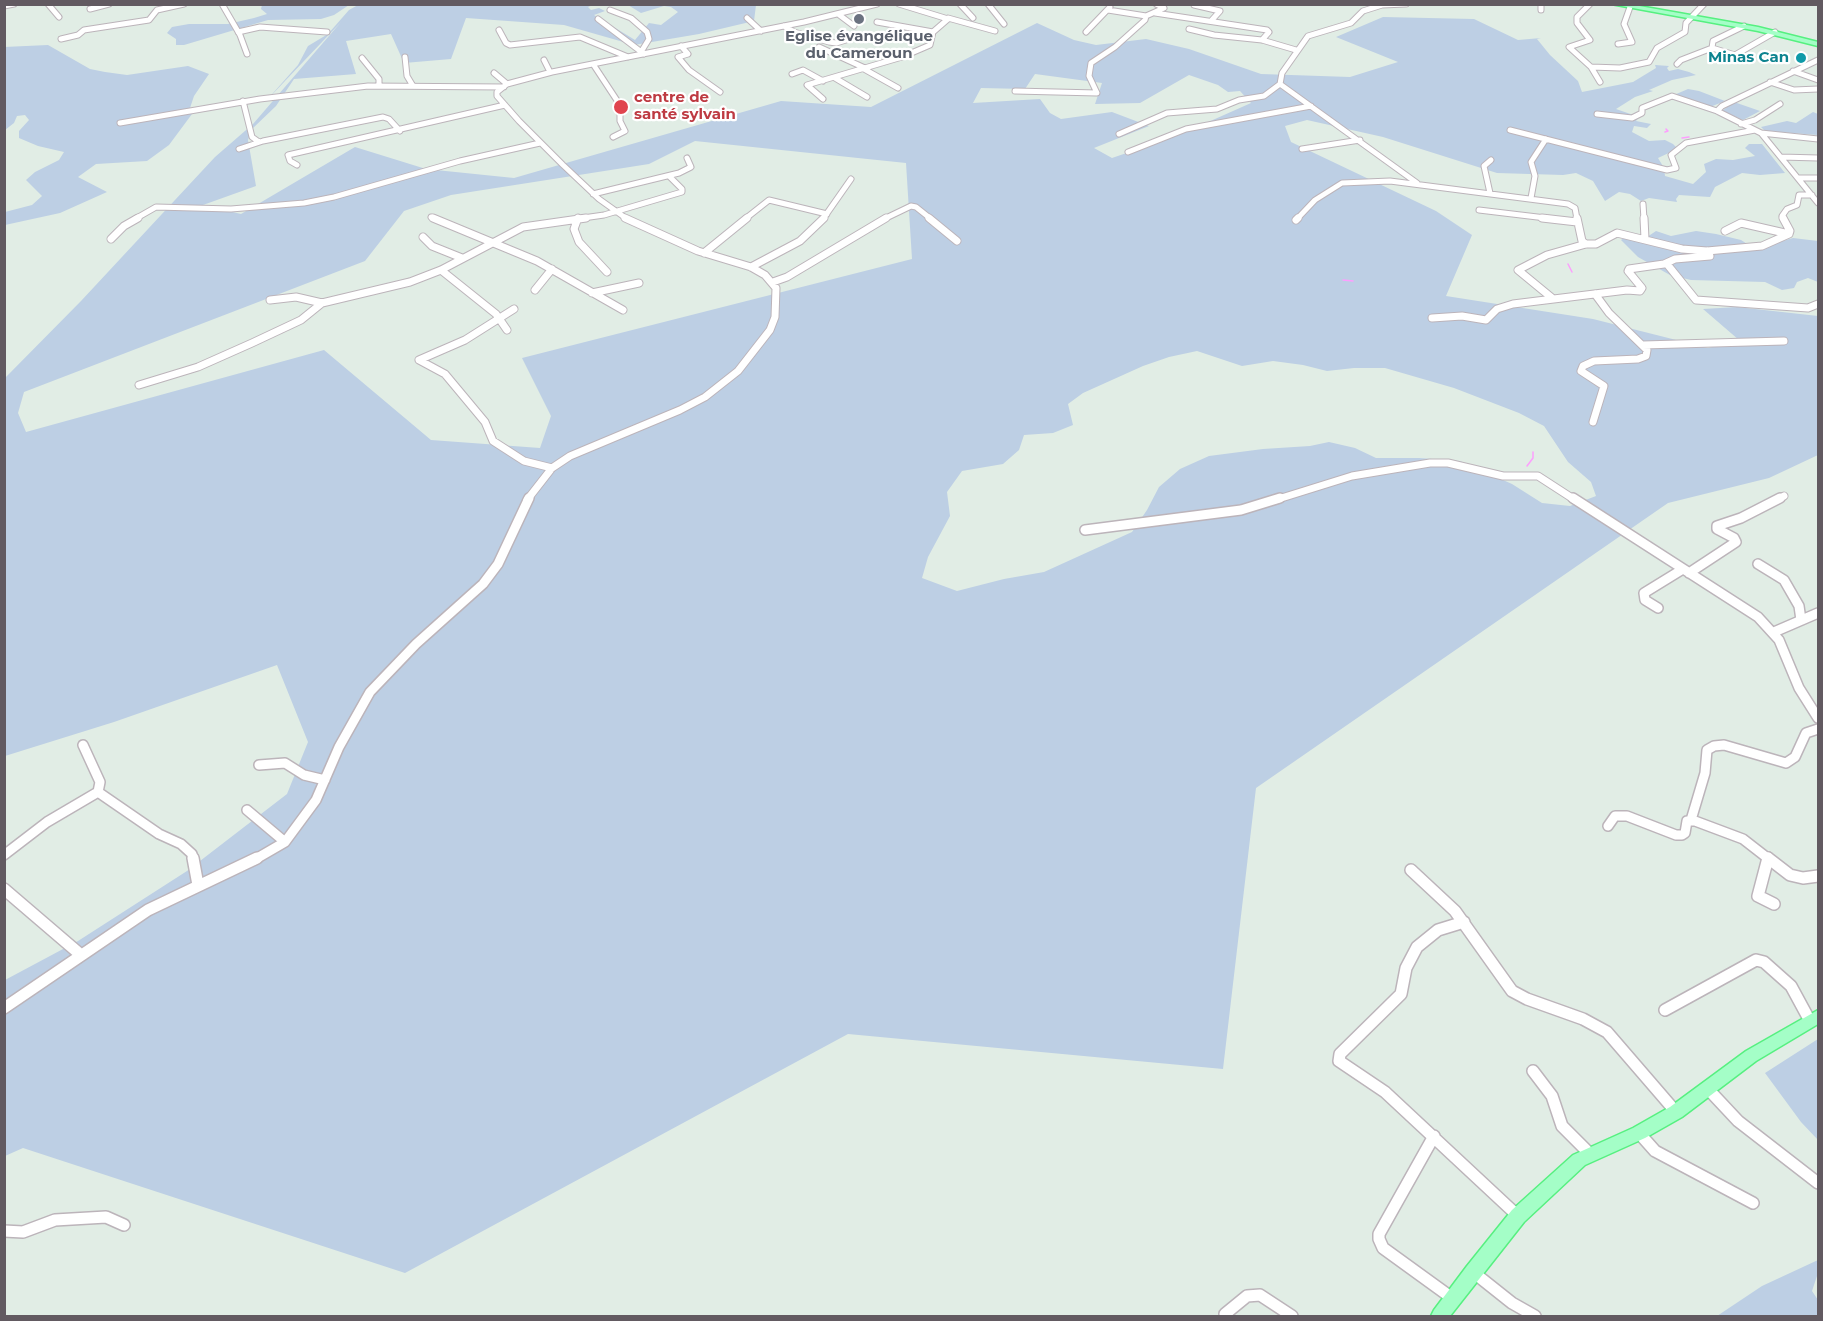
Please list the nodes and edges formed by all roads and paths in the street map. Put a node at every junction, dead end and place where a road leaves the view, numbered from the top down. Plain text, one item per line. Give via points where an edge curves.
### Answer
1 (14, 4) edge
2 (48, 4) edge
3 (109, 4) edge
4 (184, 4) edge
5 (222, 4) edge
6 (877, 4) edge
7 (899, 4) edge
8 (960, 4) edge
9 (988, 4) edge
10 (1156, 4) edge
11 (1406, 4) edge
12 (1590, 4) edge
13 (1614, 4) edge
14 (1704, 4) edge
15 (1194, 5) edge
16 (4, 6) edge
17 (1109, 7) edge
18 (1630, 7) junction
19 (90, 9) dead end
20 (610, 10) dead end
21 (1155, 13) junction
22 (838, 14) junction
23 (1146, 16) junction
24 (58, 17) dead end
25 (1694, 17) junction
26 (747, 18) dead end
27 (948, 18) junction
28 (973, 18) dead end
29 (598, 19) dead end
30 (1211, 21) junction
31 (876, 22) dead end
32 (1004, 24) dead end
33 (784, 26) junction
34 (854, 26) dead end
35 (1744, 26) junction
36 (1189, 29) dead end
37 (499, 30) dead end
38 (761, 31) junction
39 (238, 32) junction
40 (327, 32) dead end
41 (933, 32) junction
42 (995, 32) dead end
43 (1086, 32) dead end
44 (1775, 32) junction
45 (61, 39) dead end
46 (846, 40) dead end
47 (1262, 40) junction
48 (1618, 44) dead end
49 (1818, 44) edge
50 (681, 46) junction
51 (819, 46) dead end
52 (1712, 48) junction
53 (1296, 50) junction
54 (643, 53) junction
55 (247, 54) dead end
56 (405, 57) dead end
57 (628, 57) junction
58 (362, 58) dead end
59 (544, 60) dead end
60 (1818, 60) edge
61 (592, 64) junction
62 (1677, 64) dead end
63 (1591, 67) junction
64 (866, 69) junction
65 (1793, 71) junction
66 (550, 72) junction
67 (494, 73) dead end
68 (792, 74) dead end
69 (835, 78) junction
70 (1818, 80) edge
71 (823, 81) junction
72 (1600, 82) dead end
73 (1770, 82) junction
74 (1280, 84) junction
75 (379, 86) junction
76 (412, 86) junction
77 (505, 86) junction
78 (898, 88) dead end
79 (1818, 88) edge
80 (1015, 91) dead end
81 (720, 92) dead end
82 (867, 98) dead end
83 (823, 99) dead end
84 (243, 101) junction
85 (1780, 104) dead end
86 (505, 105) junction
87 (1311, 106) junction
88 (1716, 111) junction
89 (1597, 114) dead end
90 (120, 123) dead end
91 (1741, 124) junction
92 (400, 130) junction
93 (1510, 130) dead end
94 (1758, 132) junction
95 (1119, 134) dead end
96 (613, 137) dead end
97 (1546, 139) junction
98 (1818, 139) edge
99 (1360, 140) junction
100 (259, 142) junction
101 (540, 143) junction
102 (239, 149) dead end
103 (1302, 149) dead end
104 (1128, 152) dead end
105 (687, 158) dead end
106 (1781, 158) junction
107 (1818, 158) edge
108 (1491, 160) dead end
109 (297, 165) dead end
110 (669, 176) junction
111 (1798, 178) junction
112 (1818, 178) edge
113 (851, 179) dead end
114 (1418, 184) junction
115 (1490, 193) junction
116 (593, 194) junction
117 (1812, 195) junction
118 (1531, 198) junction
119 (1818, 203) edge
120 (1643, 204) dead end
121 (1479, 210) dead end
122 (617, 211) junction
123 (827, 214) junction
124 (431, 217) dead end
125 (578, 218) junction
126 (1296, 220) dead end
127 (1577, 222) junction
128 (1725, 231) dead end
129 (1789, 234) junction
130 (423, 237) dead end
131 (111, 239) dead end
132 (1645, 239) junction
133 (492, 241) junction
134 (957, 242) dead end
135 (1586, 244) junction
136 (1707, 251) junction
137 (704, 253) junction
138 (462, 258) junction
139 (1667, 264) junction
140 (751, 267) junction
141 (552, 269) junction
142 (441, 270) junction
143 (607, 272) dead end
144 (773, 282) junction
145 (639, 283) dead end
146 (535, 290) dead end
147 (592, 293) junction
148 (1595, 294) junction
149 (1552, 298) junction
150 (270, 300) dead end
151 (322, 303) junction
152 (1818, 304) edge
153 (514, 309) dead end
154 (623, 310) dead end
155 (1432, 318) dead end
156 (500, 319) junction
157 (507, 330) dead end
158 (1784, 341) dead end
159 (1643, 345) junction
160 (139, 385) dead end
161 (1593, 422) dead end
162 (552, 468) junction
163 (1784, 496) dead end
164 (1085, 530) dead end
165 (1758, 564) dead end
166 (1686, 571) junction
167 (1658, 608) dead end
168 (1818, 613) edge
169 (1801, 620) junction
170 (1774, 632) junction
171 (1807, 700) junction
172 (1818, 701) edge
173 (1818, 718) edge
174 (1818, 729) edge
175 (83, 745) dead end
176 (259, 765) dead end
177 (325, 780) junction
178 (98, 792) junction
179 (247, 810) dead end
180 (1691, 820) junction
181 (1608, 826) dead end
182 (285, 842) junction
183 (4, 855) edge
184 (1768, 857) junction
185 (1411, 870) dead end
186 (1818, 876) edge
187 (198, 885) junction
188 (4, 889) edge
189 (1774, 904) dead end
190 (1464, 922) junction
191 (81, 955) junction
192 (4, 1008) edge
193 (1665, 1010) dead end
194 (1814, 1019) edge
195 (1533, 1071) dead end
196 (1708, 1089) junction
197 (1676, 1112) junction
198 (1639, 1134) junction
199 (1434, 1136) junction
200 (1590, 1154) junction
201 (1818, 1183) edge
202 (1753, 1203) dead end
203 (1518, 1216) junction
204 (124, 1225) dead end
205 (4, 1231) edge
206 (1473, 1272) junction
207 (1452, 1298) junction
208 (1225, 1314) dead end
209 (1292, 1317) edge
210 (1440, 1317) edge
211 (1535, 1317) edge

1 - 16 street
2 - 24 street
3 - 19 street
4 - 45 street via 156,10 149,20 84,30
5 - 39 street
6 - 22 street
7 - 27 street
8 - 28 street
9 - 32 street
10 - 21 street via 1164,8
11 - 53 street via 1363,11 1351,23 1308,36
12 - 63 street via 1576,16 1590,40 1568,46
13 - 18 main road
14 - 25 street
15 - 30 street via 1220,11
17 - 23 street
17 - 43 street
18 - 25 main road
18 - 48 street via 1624,24 1632,42
20 - 54 street via 631,18 647,32 649,39
21 - 23 street
21 - 30 street
22 - 33 street
22 - 34 street
23 - 80 street via 1115,47 1091,63 1089,76 1097,93
25 - 35 main road
25 - 63 street via 1686,23 1684,32 1657,48 1648,63 1620,68
26 - 38 street
27 - 41 street
27 - 42 street
29 - 54 street
30 - 47 street via 1267,30
31 - 41 street
33 - 38 street
33 - 46 street via 829,42
35 - 44 main road
35 - 52 street via 1713,41
36 - 47 street
37 - 57 street via 510,45 580,37
38 - 50 street
39 - 40 street via 260,27
39 - 55 street
41 - 64 street via 930,45
44 - 49 main road
44 - 52 street via 1734,55
47 - 53 street
50 - 54 street
50 - 81 street via 687,54 678,57
51 - 64 street
52 - 62 street
53 - 74 street
54 - 57 street
56 - 76 street
57 - 61 street
58 - 75 street via 379,80
59 - 66 street
60 - 65 street
61 - 66 street
61 - 96 street via 620,105 620,122 625,131
63 - 72 street
64 - 69 street
64 - 78 street
65 - 70 street
65 - 73 street
66 - 77 street
67 - 77 street
68 - 71 street via 803,70
69 - 71 street
69 - 82 street
71 - 83 street via 807,85
73 - 79 street via 1794,90
73 - 88 street
74 - 87 street
74 - 95 street via 1264,96 1239,100 1222,109 1167,113
75 - 76 street
75 - 84 street
76 - 77 street
77 - 86 street via 497,96
84 - 90 street
84 - 100 street via 249,130
85 - 91 street
86 - 92 street
86 - 101 street
87 - 99 street
87 - 104 street via 1186,129
88 - 89 street via 1671,96 1642,108 1642,113 1632,117
88 - 91 street
91 - 94 street
92 - 100 street via 383,117
92 - 109 street via 288,155
93 - 97 street
94 - 97 street via 1686,144 1671,155 1676,168 1671,170
94 - 98 street
94 - 106 street
97 - 118 street via 1531,162 1535,176
99 - 103 street
99 - 114 street
100 - 102 street
101 - 116 street
101 - 131 street via 304,203 231,209 156,207 124,226
105 - 110 street via 691,167
106 - 107 street
106 - 111 street
108 - 115 street via 1484,166
110 - 116 street
110 - 122 street via 682,192
111 - 112 street
111 - 117 street
113 - 123 street
114 - 115 street
114 - 126 street via 1342,183 1315,200
115 - 118 street
116 - 122 street
117 - 119 street
117 - 129 street via 1799,195 1797,205 1782,216
118 - 127 street via 1571,205
120 - 132 street
121 - 127 street
122 - 125 street
122 - 137 street via 643,228
123 - 137 street via 769,200
123 - 140 street via 800,241
124 - 133 street
125 - 133 street via 523,227
125 - 143 street via 574,230 579,242
127 - 135 street
128 - 129 street via 1741,223
129 - 136 street via 1762,246
130 - 138 street via 432,246
132 - 135 street via 1617,233 1596,244
132 - 136 street
133 - 138 street
133 - 141 street
134 - 144 street via 911,206
135 - 149 street via 1529,262 1518,270
136 - 139 street via 1709,257 1677,259
137 - 140 street
138 - 142 street
139 - 148 street via 1629,269 1642,288 1640,291
139 - 152 street via 1696,300 1808,308
140 - 144 street
141 - 146 street
141 - 147 street
142 - 151 street via 396,286
142 - 156 street
144 - 162 street via 777,294 770,330 728,379 693,404 570,456
145 - 147 street
147 - 154 street
148 - 149 street
148 - 159 street
149 - 155 street via 1497,309 1486,320 1462,316
150 - 151 street via 296,297
151 - 160 street via 301,320 252,343 198,367
153 - 156 street
156 - 157 street
156 - 162 street via 419,360 445,374 485,422 493,441 524,461
158 - 159 street
159 - 161 street via 1646,356 1638,359 1594,361 1583,366 1581,371 1604,386
162 - 177 street via 524,504 498,564 483,584 370,692
163 - 166 street via 1717,526 1736,542
164 - 166 street via 1241,510 1352,476 1439,462 1494,474 1543,478
165 - 169 street via 1784,580 1799,606
166 - 167 street via 1644,593 1645,600
166 - 170 street via 1748,609
168 - 169 street
169 - 170 street
170 - 171 street
171 - 172 street
171 - 173 street
174 - 180 street via 1806,734 1795,757 1786,763 1724,745 1707,750 1706,773
175 - 178 street via 100,782
176 - 177 street via 285,763 304,775
177 - 182 street via 316,800
178 - 183 street via 47,822
178 - 187 street via 192,854
179 - 182 street
180 - 181 street via 1687,821 1683,835 1627,816 1616,816
180 - 184 street via 1743,839
182 - 187 street
184 - 186 street via 1797,878
184 - 189 street via 1758,896
185 - 190 street
187 - 191 street via 148,910
188 - 191 street
190 - 197 street via 1512,991 1607,1032
190 - 199 street via 1438,930 1417,947 1406,969 1401,994 1339,1057
191 - 192 street
193 - 194 street via 1756,960 1764,962 1791,986
194 - 196 main road via 1751,1056
195 - 200 street via 1552,1096 1562,1126
196 - 197 main road
196 - 201 street via 1738,1121
197 - 198 main road
198 - 200 main road
198 - 202 street via 1655,1151
199 - 203 street
199 - 207 street via 1379,1239 1383,1248
200 - 203 main road
203 - 206 main road
204 - 205 street via 106,1217 56,1220 23,1232
206 - 207 main road
206 - 211 street
207 - 210 main road
208 - 209 street via 1247,1296 1260,1295

